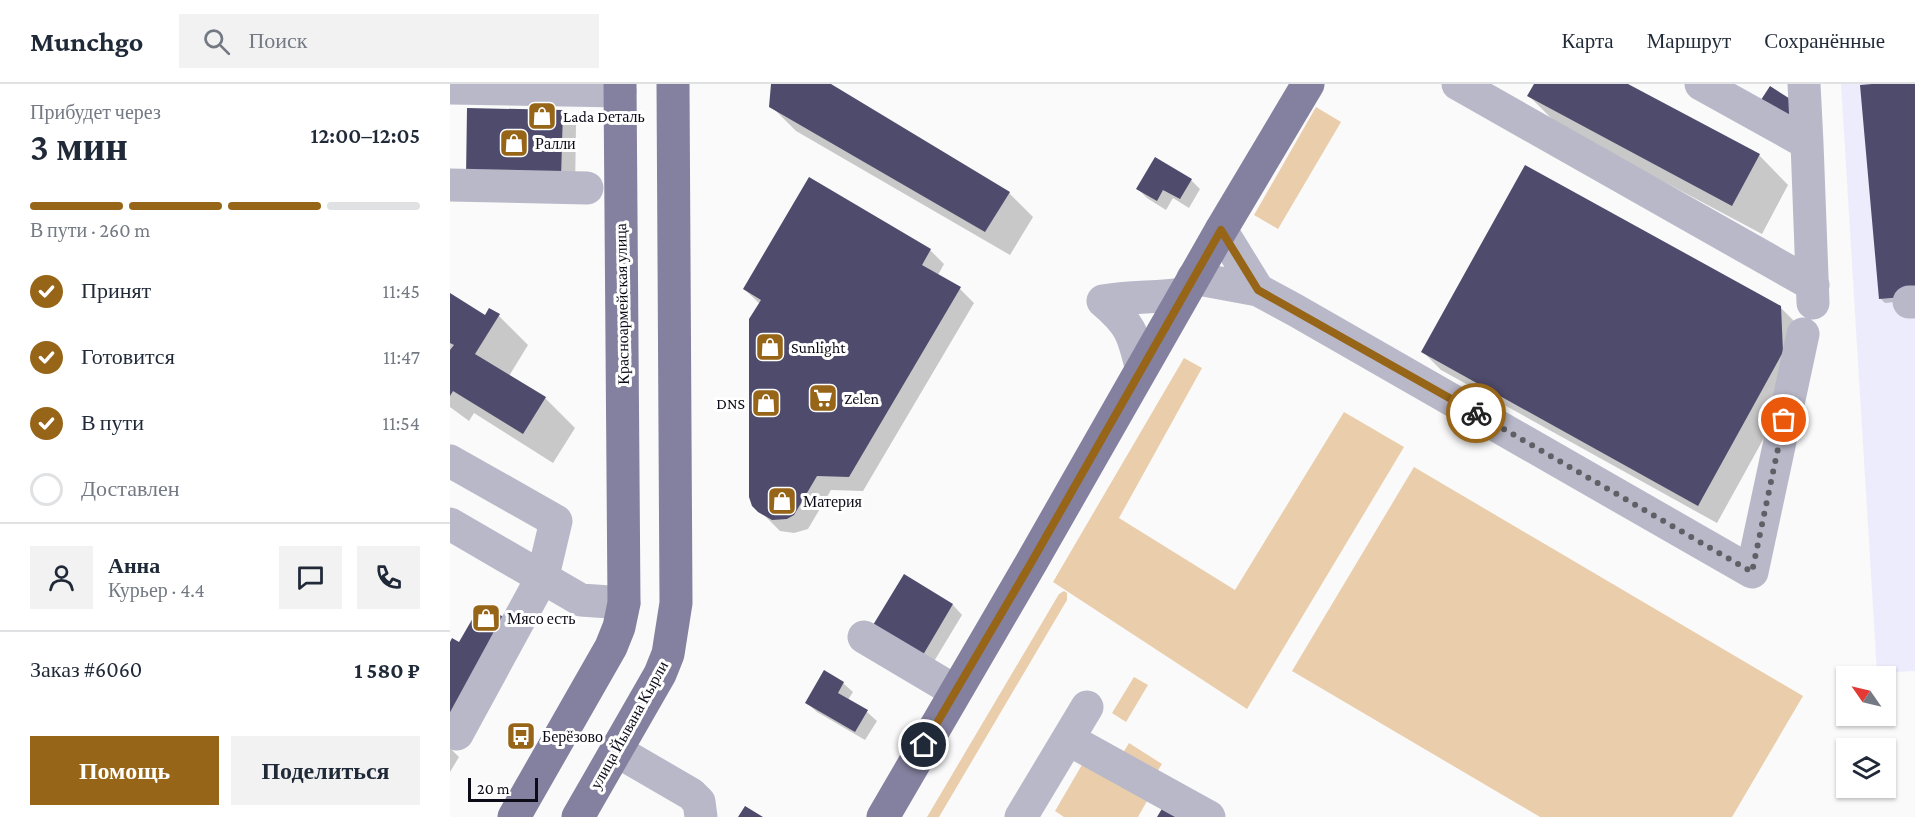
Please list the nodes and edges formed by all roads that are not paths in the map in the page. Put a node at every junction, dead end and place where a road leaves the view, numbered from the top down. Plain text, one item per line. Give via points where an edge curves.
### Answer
1 (673, 84) edge
2 (1308, 84) edge
3 (1458, 84) edge
4 (1701, 84) edge
5 (1804, 84) edge
6 (569, 87) edge
7 (620, 87) edge
8 (450, 88) edge
9 (1807, 143) junction
10 (450, 185) edge
11 (587, 188) dead end
12 (1221, 230) junction
13 (1188, 286) junction
14 (1258, 290) junction
15 (1810, 309) junction
16 (1141, 368) junction
17 (450, 461) edge
18 (677, 523) junction
19 (450, 524) edge
20 (624, 524) junction
21 (543, 576) junction
22 (624, 603) junction
23 (864, 637) dead end
24 (955, 691) junction
25 (1087, 707) dead end
26 (457, 734) dead end
27 (1068, 739) junction
28 (617, 751) junction
29 (514, 817) edge
30 (578, 817) edge
31 (701, 817) edge
32 (882, 817) edge
33 (1021, 817) edge
34 (1209, 817) edge

1 - 18 main road
2 - 12 main road
3 - 15 lane
4 - 9 lane
5 - 9 lane
6 - 7 lane
6 - 8 lane
7 - 20 main road, Красноармейская улица
9 - 15 lane
10 - 11 lane
12 - 13 main road
12 - 14 lane
13 - 14 lane
13 - 16 main road
13 - 16 lane via 1143,298 1103,301 1128,326
14 - 15 lane via 1752,572
16 - 24 main road
17 - 21 lane via 556,521
18 - 20 main road
18 - 28 main road, улица Йывана Кырли via 676,603 668,654
19 - 21 lane
20 - 22 main road
21 - 22 lane via 581,600
21 - 26 lane
22 - 29 main road via 610,647
23 - 24 lane
24 - 32 main road
25 - 27 lane
27 - 33 lane
27 - 34 lane
28 - 30 main road, улица Йывана Кырли
28 - 31 lane via 691,794 699,802

